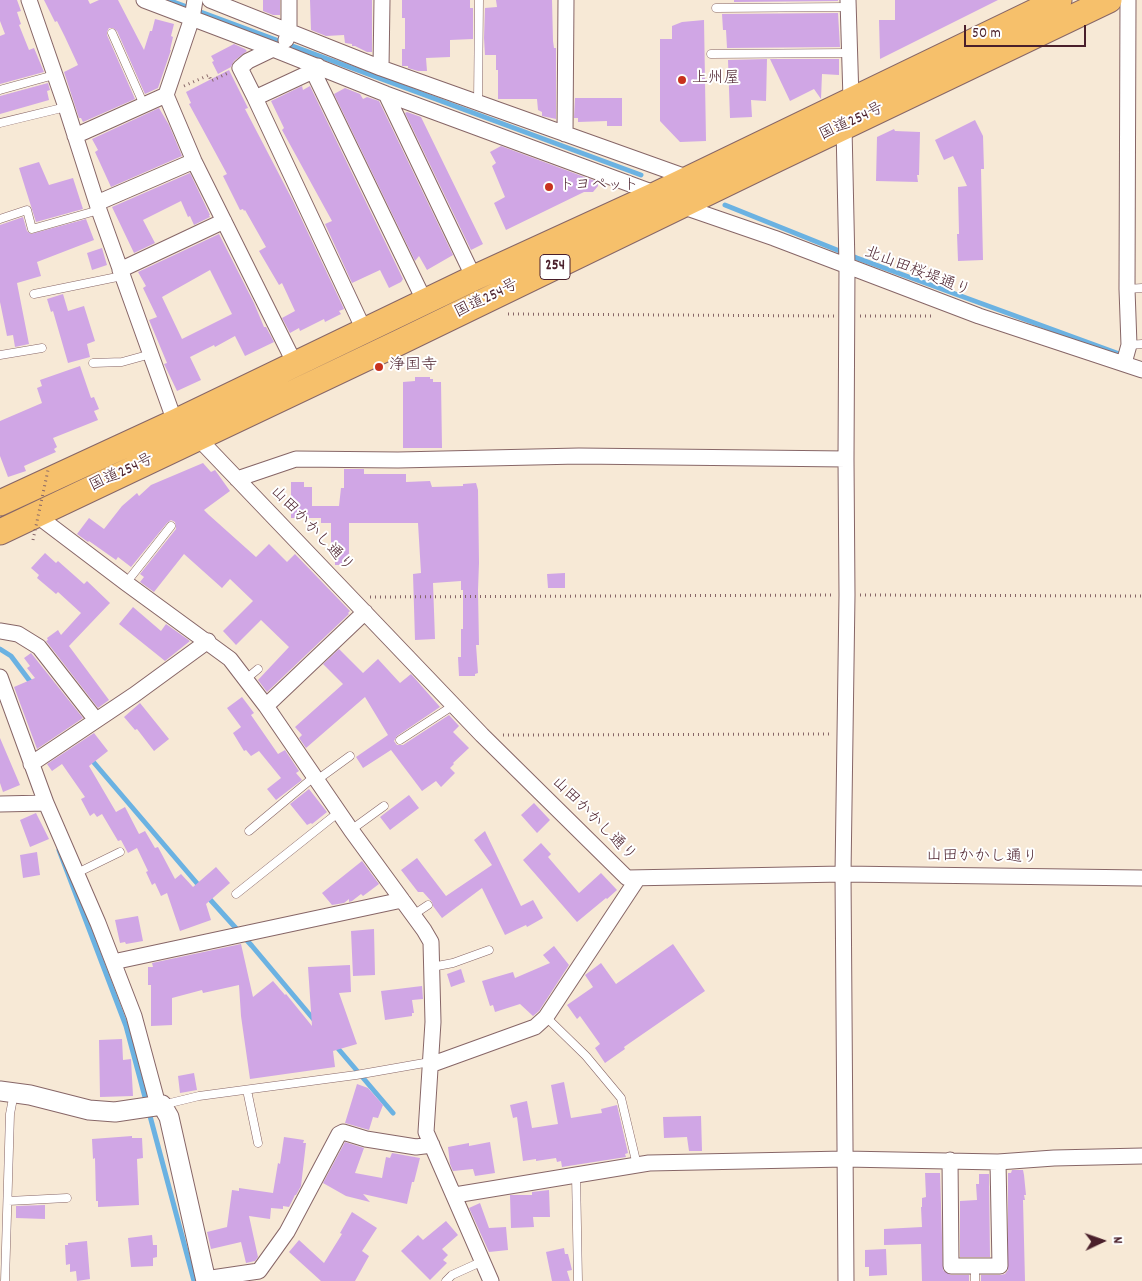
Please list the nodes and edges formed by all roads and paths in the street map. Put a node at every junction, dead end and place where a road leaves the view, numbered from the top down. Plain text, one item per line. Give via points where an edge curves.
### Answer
1 (28, 0) edge
2 (144, 0) edge
3 (210, 0) edge
4 (289, 0) edge
5 (382, 0) edge
6 (479, 0) edge
7 (566, 0) edge
8 (1059, 0) edge
9 (1109, 0) edge
10 (1128, 0) edge
11 (848, 4) edge
12 (716, 8) dead end
13 (194, 9) edge
14 (112, 33) dead end
15 (283, 44) junction
16 (850, 53) junction
17 (711, 54) dead end
18 (240, 68) junction
19 (315, 68) junction
20 (381, 68) junction
21 (54, 75) junction
22 (169, 88) junction
23 (0, 90) edge
24 (386, 94) junction
25 (255, 98) junction
26 (851, 99) junction
27 (478, 103) junction
28 (144, 105) junction
29 (66, 107) junction
30 (0, 123) edge
31 (844, 127) junction
32 (565, 134) junction
33 (75, 136) junction
34 (194, 161) junction
35 (689, 178) junction
36 (657, 194) junction
37 (681, 206) junction
38 (98, 207) junction
39 (0, 219) edge
40 (224, 221) junction
41 (847, 266) junction
42 (121, 273) junction
43 (474, 278) junction
44 (1134, 288) edge
45 (34, 294) dead end
46 (426, 302) junction
47 (507, 314) dead end
48 (846, 316) junction
49 (941, 316) dead end
50 (365, 332) junction
51 (1135, 344) edge
52 (42, 348) dead end
53 (151, 354) junction
54 (0, 355) edge
55 (93, 363) dead end
56 (1124, 363) junction
57 (295, 364) junction
58 (1142, 370) edge
59 (176, 422) junction
60 (198, 438) junction
61 (846, 459) junction
62 (48, 470) dead end
63 (237, 479) junction
64 (0, 503) edge
65 (35, 514) junction
66 (170, 526) dead end
67 (0, 532) edge
68 (33, 540) dead end
69 (126, 583) junction
70 (847, 595) junction
71 (1142, 596) edge
72 (350, 597) junction
73 (365, 612) junction
74 (0, 630) edge
75 (208, 641) junction
76 (258, 669) dead end
77 (246, 679) junction
78 (2, 685) edge
79 (454, 705) junction
80 (266, 706) junction
81 (96, 720) junction
82 (845, 734) junction
83 (482, 735) junction
84 (400, 740) dead end
85 (350, 756) dead end
86 (31, 764) junction
87 (316, 778) junction
88 (46, 803) junction
89 (0, 804) edge
90 (384, 806) dead end
91 (339, 812) junction
92 (351, 830) junction
93 (248, 831) dead end
94 (120, 852) dead end
95 (76, 874) junction
96 (843, 874) junction
97 (638, 878) junction
98 (1142, 878) edge
99 (236, 894) dead end
100 (402, 900) junction
101 (428, 905) dead end
102 (413, 915) junction
103 (489, 950) dead end
104 (114, 962) junction
105 (432, 967) junction
106 (546, 1017) junction
107 (430, 1064) junction
108 (247, 1090) junction
109 (7, 1092) edge
110 (160, 1105) junction
111 (258, 1143) dead end
112 (432, 1145) junction
113 (1142, 1156) edge
114 (845, 1159) junction
115 (950, 1160) junction
116 (998, 1162) junction
117 (637, 1165) junction
118 (576, 1174) junction
119 (455, 1195) junction
120 (67, 1198) dead end
121 (8, 1201) junction
122 (483, 1261) junction
123 (975, 1274) edge
124 (205, 1280) edge
125 (5, 1281) edge
126 (446, 1281) edge
127 (492, 1281) edge
128 (578, 1281) edge
129 (846, 1281) edge

1 - 21 street
2 - 13 street
3 - 15 street
4 - 15 street
5 - 20 street
6 - 27 lane
7 - 32 street
8 - 26 highway, 国道254号 / 254
9 - 31 highway, 国道254号 / 254
10 - 44 street
11 - 12 lane
11 - 16 street
13 - 15 street
13 - 22 street
14 - 28 lane
15 - 18 street via 248,60
15 - 19 street
15 - 20 street
16 - 17 lane
16 - 26 street
18 - 22 path via 211,80 209,75 185,86
18 - 25 street
19 - 24 street
19 - 25 street
19 - 46 street
20 - 27 street
21 - 23 lane
21 - 29 street
22 - 28 street
22 - 34 street
24 - 36 street
24 - 43 street
25 - 50 street
26 - 35 highway, 国道254号 / 254
27 - 32 street
28 - 33 street
29 - 30 lane
29 - 33 street
31 - 37 highway, 国道254号 / 254
31 - 41 street
32 - 35 street
33 - 38 street
34 - 38 street
34 - 40 street
35 - 36 highway, 国道254号 / 254
36 - 43 highway, 国道254号 / 254
37 - 41 street, 北山田桜堤通り
37 - 60 highway, 国道254号 / 254
38 - 39 lane via 32,229 27,210
38 - 42 street
40 - 42 street
40 - 57 street
41 - 48 street
41 - 56 street, 北山田桜堤通り via 980,316
42 - 45 lane
42 - 53 street
43 - 46 highway, 国道254号 / 254
44 - 51 street
46 - 50 highway, 国道254号 / 254
47 - 48 path
48 - 49 path
48 - 61 street
50 - 57 highway, 国道254号 / 254
51 - 56 street
52 - 54 lane
53 - 55 lane via 122,362
53 - 59 street
56 - 58 street, 北山田桜堤通り
57 - 59 highway, 国道254号 / 254
59 - 64 highway, 国道254号 / 254
60 - 63 street, 山田かかし通り
60 - 65 highway, 国道254号 / 254
61 - 63 street via 579,456 296,459
61 - 70 street
62 - 68 path, bridge
63 - 72 street, 山田かかし通り
65 - 67 highway, 国道254号 / 254
65 - 69 street
66 - 69 lane
69 - 75 street
70 - 71 path
70 - 72 path
70 - 82 street
72 - 73 street, 山田かかし通り
73 - 79 street, 山田かかし通り
73 - 80 street
74 - 81 street via 18,634 38,647
75 - 77 street via 230,659
75 - 81 street
76 - 77 lane
77 - 80 street
78 - 86 street
79 - 83 street, 山田かかし通り
79 - 84 lane
80 - 87 street
81 - 86 street
82 - 83 path
82 - 96 street
83 - 97 street, 山田かかし通り via 627,878
85 - 87 lane
86 - 88 street
87 - 91 street
87 - 93 lane
88 - 89 street
88 - 95 street
90 - 92 lane
91 - 92 street
91 - 99 lane
92 - 100 street
94 - 95 lane
95 - 104 street
96 - 97 street, 山田かかし通り
96 - 98 street, 山田かかし通り
96 - 114 street
97 - 106 street
100 - 102 street
100 - 104 street
101 - 102 lane
102 - 105 street via 430,942
103 - 105 lane
104 - 110 street via 134,1016
105 - 107 street
106 - 107 street via 535,1027
106 - 117 lane via 586,1056 621,1098
107 - 108 lane
107 - 112 street via 426,1132
108 - 110 lane
108 - 111 lane
109 - 110 street via 89,1110 115,1112
109 - 121 lane via 10,1114
110 - 124 street via 169,1117
112 - 119 street
112 - 124 street via 416,1147 343,1132 339,1134 288,1232 258,1271
113 - 116 street
114 - 115 street
114 - 117 street
114 - 129 street
115 - 116 street
115 - 123 street via 951,1266
116 - 123 street via 1000,1266
117 - 118 street
118 - 119 street
118 - 128 lane
119 - 122 street
120 - 121 lane
121 - 125 lane
122 - 126 lane
122 - 127 street

